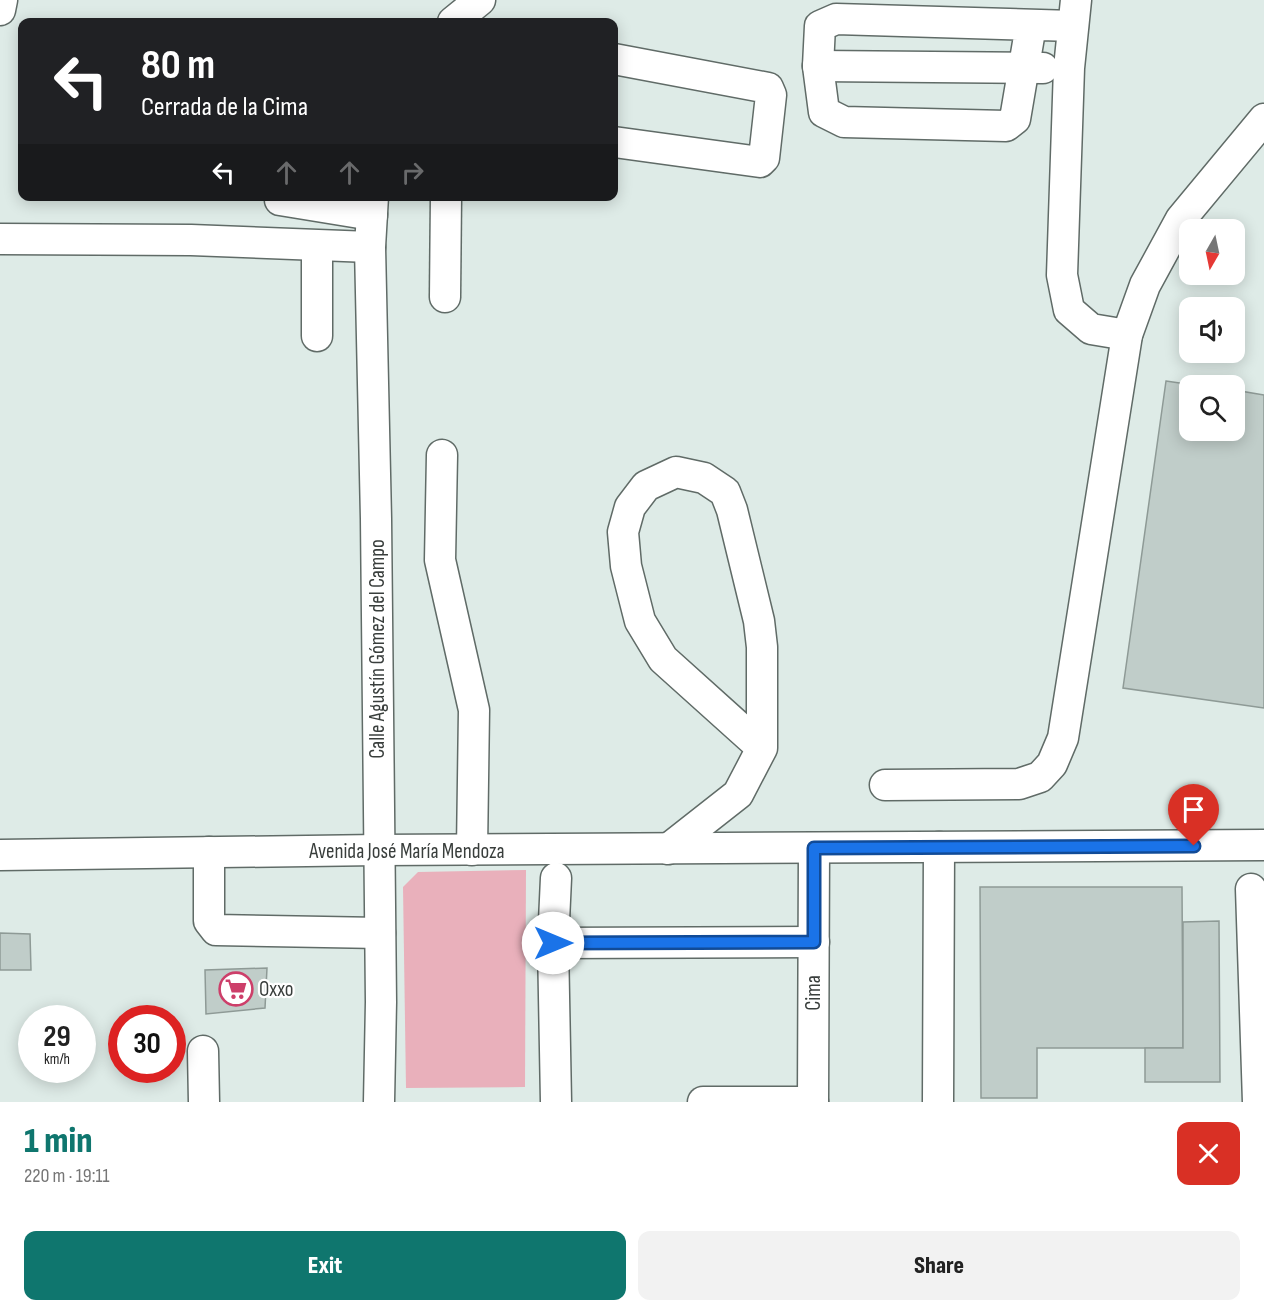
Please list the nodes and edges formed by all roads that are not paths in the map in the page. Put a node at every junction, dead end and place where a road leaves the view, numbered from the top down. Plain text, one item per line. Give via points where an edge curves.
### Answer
1 (2, 0) edge
2 (480, 0) edge
3 (0, 10) edge
4 (1075, 13) edge
5 (458, 18) edge
6 (1031, 25) junction
7 (618, 60) edge
8 (818, 66) junction
9 (1025, 68) junction
10 (1069, 68) junction
11 (1264, 119) edge
12 (618, 143) edge
13 (296, 201) edge
14 (446, 201) edge
15 (373, 206) edge
16 (0, 239) edge
17 (317, 246) junction
18 (370, 247) junction
19 (445, 297) dead end
20 (1128, 335) junction
21 (316, 336) dead end
22 (442, 455) dead end
23 (762, 748) junction
24 (885, 785) dead end
25 (1264, 845) edge
26 (939, 847) junction
27 (814, 848) junction
28 (668, 849) junction
29 (378, 850) junction
30 (472, 850) junction
31 (209, 852) junction
32 (0, 855) edge
33 (556, 878) dead end
34 (1251, 890) dead end
35 (380, 933) junction
36 (814, 942) junction
37 (553, 943) junction
38 (203, 1051) dead end
39 (204, 1102) edge
40 (379, 1102) edge
41 (556, 1102) edge
42 (703, 1102) edge
43 (813, 1102) edge
44 (938, 1102) edge
45 (1258, 1102) edge

1 - 3 street
2 - 5 street
4 - 6 street
4 - 10 street
6 - 8 street via 836,19 820,26
6 - 9 street
7 - 12 street via 768,88 771,95 764,158 760,162
8 - 9 street
8 - 9 street via 824,112 844,122 1006,126 1015,119
9 - 10 street
10 - 20 street via 1062,276 1069,310 1091,328
11 - 20 street via 1181,219 1145,285
13 - 15 street
14 - 19 street
15 - 18 street, Calle Agustín Gómez del Campo
16 - 17 street via 191,240
17 - 18 street
17 - 21 street
18 - 29 street, Calle Agustín Gómez del Campo
20 - 24 street via 1063,738 1052,764 1040,777 1019,784
22 - 30 street via 440,560 474,710
23 - 23 street via 759,621 732,510 724,492 704,478 676,472 646,486 630,507 623,532 626,566 640,621 663,659
23 - 28 street via 738,794
25 - 26 street, Avenida José María Mendoza
26 - 27 street, Avenida José María Mendoza
26 - 44 street
27 - 28 street, Avenida José María Mendoza
27 - 36 street, Cima
28 - 30 street, Avenida José María Mendoza
29 - 30 street, Avenida José María Mendoza
29 - 31 street, Avenida José María Mendoza
29 - 35 street, Calle Agustín Gómez del Campo
31 - 32 street, Avenida José María Mendoza
31 - 35 street via 209,921 216,930
33 - 37 street
34 - 45 street
35 - 40 street, Calle Agustín Gómez del Campo
36 - 37 street
36 - 43 street, Cima
37 - 41 street
38 - 39 street
42 - 43 street, Cima

